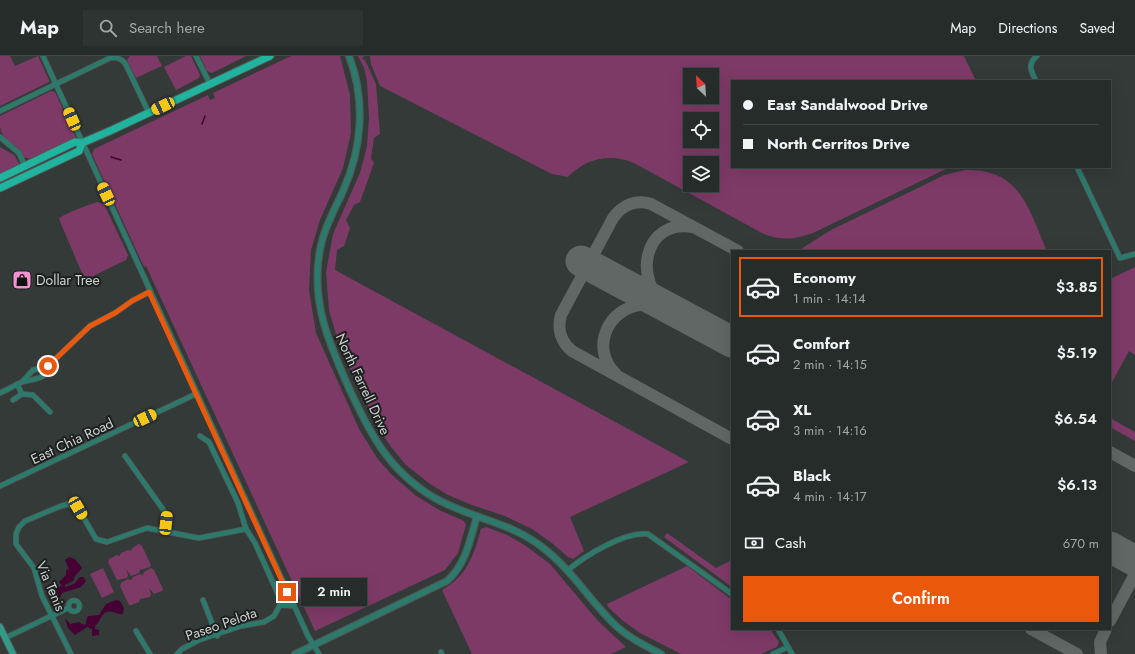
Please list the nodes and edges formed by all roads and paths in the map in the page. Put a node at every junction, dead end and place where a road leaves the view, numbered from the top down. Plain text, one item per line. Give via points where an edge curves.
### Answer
1 (42, 56) edge
2 (196, 56) edge
3 (270, 56) edge
4 (349, 56) edge
5 (1037, 56) edge
6 (1036, 80) edge
7 (56, 84) junction
8 (210, 84) junction
9 (0, 110) edge
10 (149, 113) junction
11 (0, 137) edge
12 (82, 143) junction
13 (24, 166) junction
14 (1077, 168) edge
15 (0, 178) edge
16 (0, 188) edge
17 (1135, 254) edge
18 (149, 292) junction
19 (48, 366) junction
20 (22, 382) junction
21 (17, 384) junction
22 (0, 393) edge
23 (22, 394) junction
24 (196, 394) junction
25 (12, 400) dead end
26 (50, 412) dead end
27 (200, 436) dead end
28 (125, 456) dead end
29 (0, 486) edge
30 (477, 516) junction
31 (246, 529) junction
32 (165, 532) junction
33 (568, 570) junction
34 (731, 593) edge
35 (203, 600) dead end
36 (280, 605) junction
37 (294, 606) junction
38 (68, 608) dead end
39 (51, 616) junction
40 (0, 627) edge
41 (779, 630) edge
42 (136, 631) dead end
43 (217, 636) junction
44 (5, 638) junction
45 (314, 645) junction
46 (788, 647) junction
47 (13, 654) edge
48 (71, 654) edge
49 (150, 654) edge
50 (177, 654) edge
51 (295, 654) edge
52 (319, 654) edge
53 (661, 654) edge
54 (773, 654) edge
55 (792, 654) edge

1 - 7 street
2 - 8 street
3 - 8 main road
4 - 30 street, North Farrell Drive via 357,84 360,125 354,164 328,220 320,249 317,286 324,327 365,423 388,458 405,476 431,496
5 - 6 street via 1030,69
7 - 9 street
7 - 10 street via 110,58 123,60
7 - 12 street
8 - 10 main road
10 - 12 main road
11 - 13 street via 19,153
12 - 13 main road via 76,142
12 - 16 main road via 79,151
12 - 18 street via 137,260
13 - 15 main road
14 - 17 street via 1120,258
18 - 19 street via 90,326
18 - 24 street
19 - 20 street via 33,370
19 - 20 street via 39,379
20 - 21 street
21 - 22 street
21 - 23 street
23 - 25 street
23 - 26 street via 33,396
24 - 29 street, East Chia Road
24 - 37 street
27 - 31 street via 209,442 238,503
28 - 32 street via 167,515
30 - 33 street, North Farrell Drive via 502,524 528,537
30 - 45 street via 464,559 447,580
31 - 32 street via 199,538
31 - 36 street via 272,579
32 - 39 street, Via Tenis via 147,528 101,542 96,539 78,508 69,504 33,518 19,527 15,538 16,544 34,568
33 - 34 street via 589,554 631,534 648,534
33 - 53 street, North Farrell Drive via 614,624
35 - 43 street
36 - 37 street
36 - 43 street, Paseo Pelota via 274,616 264,622 241,626
37 - 45 street
38 - 39 street
39 - 44 street
39 - 48 street, Via Tenis
40 - 44 main road
41 - 46 street
42 - 49 street
43 - 50 street, Paseo Pelota via 199,640
44 - 47 main road
45 - 51 street
45 - 52 street
46 - 54 street
46 - 55 street

